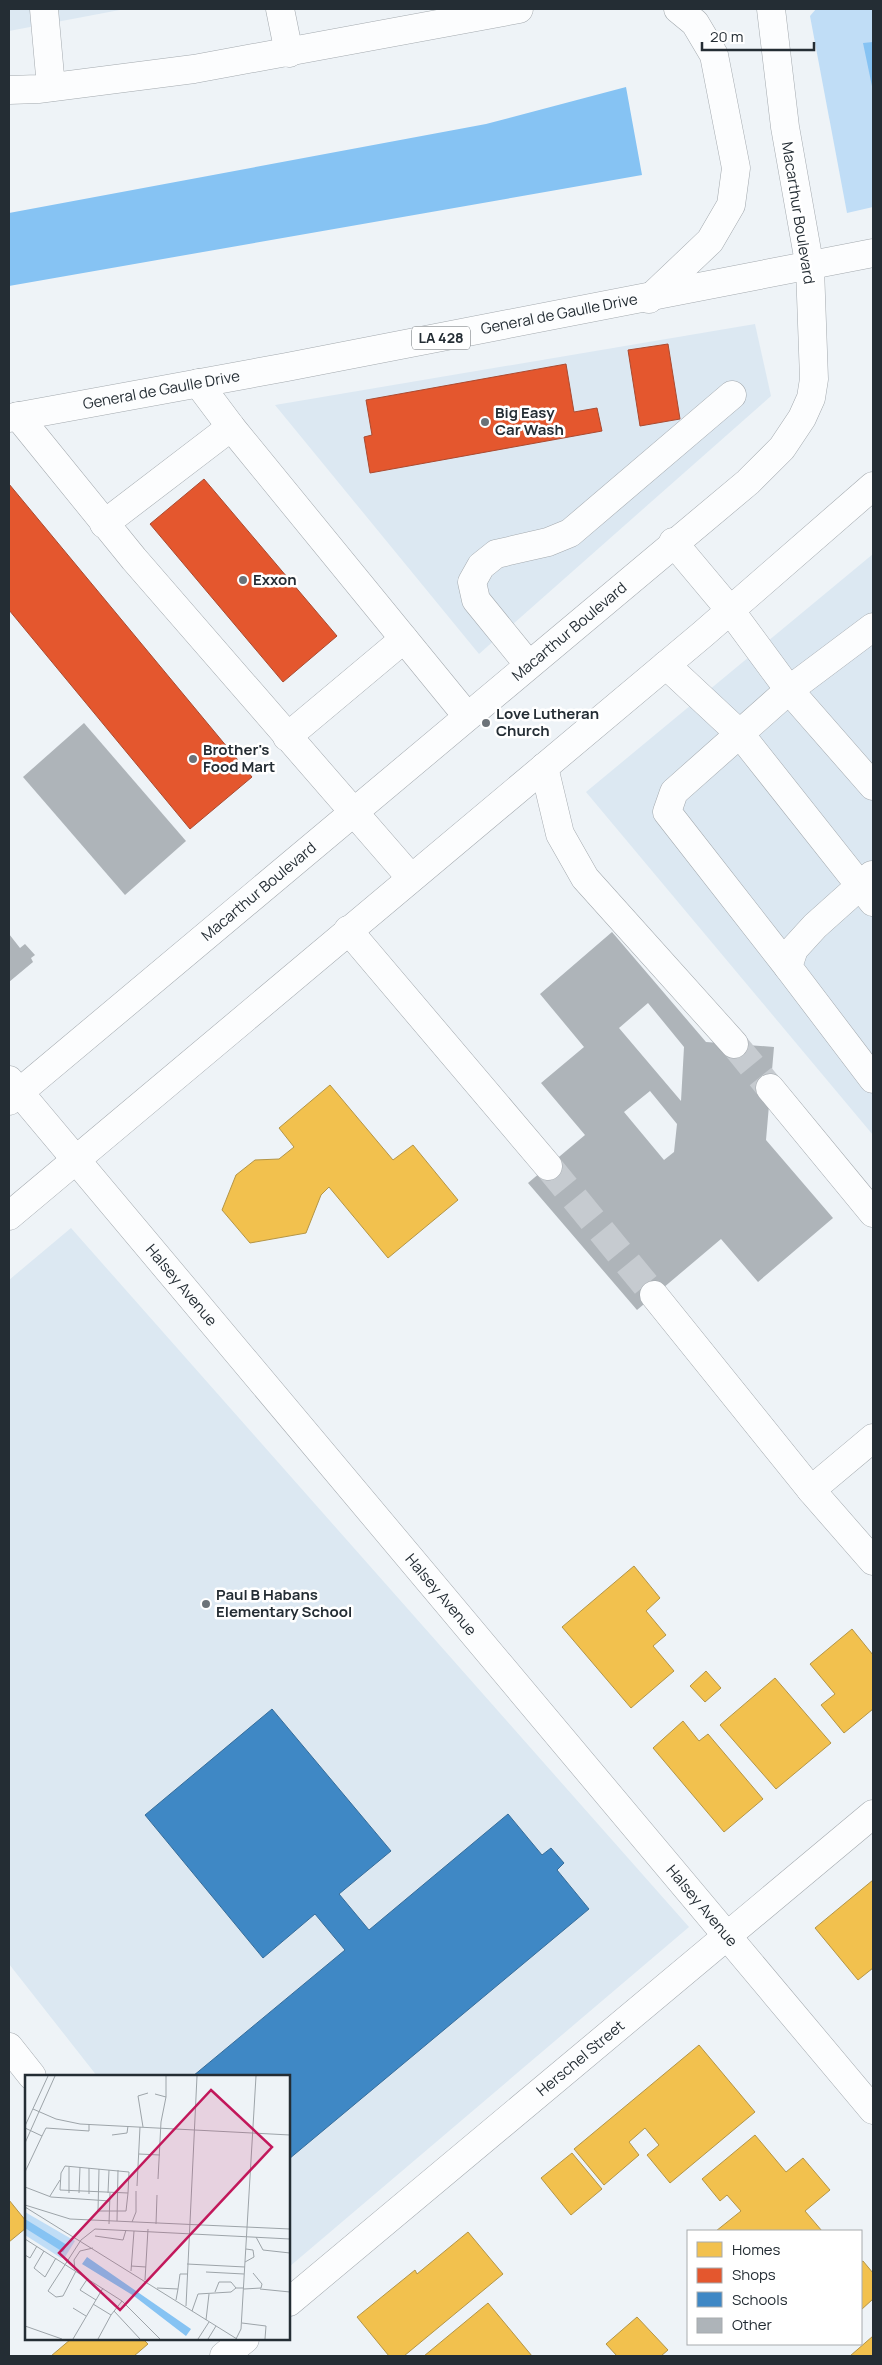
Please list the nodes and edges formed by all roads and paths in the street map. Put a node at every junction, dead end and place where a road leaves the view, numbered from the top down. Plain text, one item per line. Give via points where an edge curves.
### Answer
1 (44, 9) edge
2 (280, 9) edge
3 (519, 9) edge
4 (678, 9) edge
5 (771, 9) edge
6 (482, 12) edge
7 (289, 53) junction
8 (51, 88) junction
9 (9, 90) edge
10 (873, 254) edge
11 (810, 268) junction
12 (649, 298) junction
13 (198, 383) junction
14 (732, 395) dead end
15 (13, 417) edge
16 (231, 427) junction
17 (873, 486) edge
18 (104, 524) junction
19 (673, 542) junction
20 (730, 610) junction
21 (873, 627) edge
22 (404, 639) junction
23 (528, 664) junction
24 (666, 665) junction
25 (789, 690) junction
26 (467, 716) junction
27 (740, 734) junction
28 (287, 737) junction
29 (544, 767) junction
30 (871, 778) edge
31 (353, 812) junction
32 (411, 878) junction
33 (869, 887) edge
34 (348, 930) junction
35 (788, 967) junction
36 (734, 1044) tunnel mouth
37 (873, 1078) edge
38 (770, 1088) tunnel mouth
39 (12, 1091) edge
40 (77, 1160) junction
41 (548, 1166) tunnel mouth
42 (873, 1213) edge
43 (9, 1216) edge
44 (654, 1295) tunnel mouth
45 (873, 1438) edge
46 (811, 1490) junction
47 (873, 1561) edge
48 (873, 1814) edge
49 (726, 1936) junction
50 (9, 2047) edge
51 (31, 2075) edge
52 (873, 2110) edge
53 (290, 2301) edge
54 (245, 2340) edge
55 (247, 2340) edge
56 (224, 2356) edge
57 (260, 2356) edge

1 - 8 street
2 - 7 street
3 - 6 street
4 - 12 street via 695,23 714,55 736,168 731,205 710,241
5 - 11 street, Macarthur Boulevard via 784,127
6 - 7 street
7 - 8 street
8 - 9 street
10 - 11 street, General de Gaulle Drive / LA 428
11 - 12 street, General de Gaulle Drive / LA 428
11 - 19 street, Macarthur Boulevard via 814,379 811,398 802,418 782,448 748,482
12 - 13 street, General de Gaulle Drive / LA 428
13 - 15 street, General de Gaulle Drive / LA 428
13 - 16 street
14 - 23 street via 570,533 548,542 496,554 480,566 472,582 476,600
15 - 18 street
16 - 18 street
16 - 22 street
17 - 20 street
18 - 28 street
19 - 20 street
19 - 23 street, Macarthur Boulevard
20 - 24 street
20 - 25 street
21 - 25 street
22 - 26 street
22 - 28 street
23 - 26 street, Macarthur Boulevard
24 - 27 street
24 - 29 street
25 - 27 street
25 - 30 street
26 - 31 street, Macarthur Boulevard
27 - 33 street
27 - 35 street via 674,792 666,812
28 - 31 street
29 - 32 street
29 - 36 street via 560,834 585,878
31 - 32 street
31 - 39 street, Macarthur Boulevard
32 - 34 street
33 - 35 street via 815,926 794,949
34 - 40 street
34 - 41 street
35 - 37 street
38 - 42 street
39 - 40 street, Halsey Avenue
40 - 43 street
40 - 49 street, Halsey Avenue
44 - 46 street
45 - 46 street
46 - 47 street
48 - 49 street, Herschel Street
49 - 52 street, Halsey Avenue
49 - 53 street, Herschel Street
50 - 51 street
54 - 56 street
55 - 57 street

